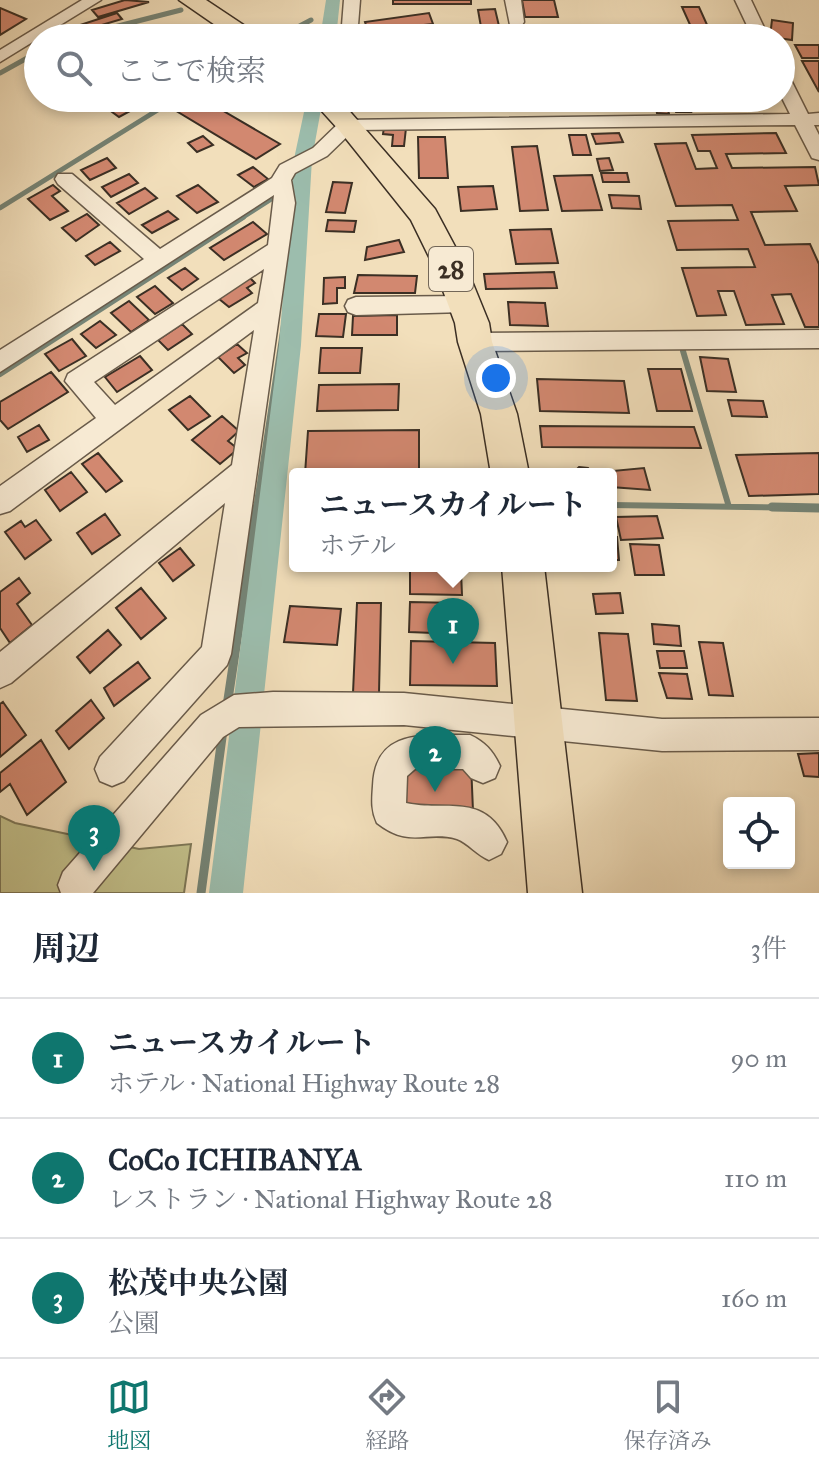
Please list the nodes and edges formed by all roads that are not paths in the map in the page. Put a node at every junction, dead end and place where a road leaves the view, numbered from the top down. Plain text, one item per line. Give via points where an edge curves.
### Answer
1 (93, 0) edge
2 (190, 0) edge
3 (352, 0) edge
4 (513, 0) edge
5 (743, 0) edge
6 (516, 22) dead end
7 (54, 24) edge
8 (229, 24) edge
9 (350, 24) edge
10 (754, 24) edge
11 (24, 42) edge
12 (0, 57) edge
13 (795, 98) edge
14 (337, 112) edge
15 (810, 119) edge
16 (349, 124) junction
17 (819, 154) edge
18 (65, 179) dead end
19 (281, 180) junction
20 (278, 249) junction
21 (159, 260) junction
22 (465, 304) junction
23 (356, 306) dead end
24 (269, 307) junction
25 (819, 339) edge
26 (475, 342) junction
27 (0, 362) edge
28 (114, 420) junction
29 (509, 468) edge
30 (243, 472) junction
31 (0, 502) edge
32 (524, 572) edge
33 (0, 672) edge
34 (539, 723) junction
35 (819, 734) edge
36 (483, 766) dead end
37 (112, 769) dead end
38 (489, 842) dead end
39 (72, 890) edge
40 (555, 893) edge

1 - 7 street
2 - 8 highway
3 - 9 street
4 - 6 street
5 - 10 street
11 - 12 street
13 - 15 street
14 - 16 highway, 28
15 - 16 street
15 - 17 street
16 - 19 street via 320,152 287,169
16 - 22 highway, 28 via 424,216
18 - 21 street
19 - 20 street via 285,203
19 - 21 street
20 - 24 street
20 - 28 street via 77,381
21 - 27 street
22 - 23 street
22 - 26 highway, 28
24 - 28 street
24 - 30 street
25 - 26 street
26 - 29 highway, 28 via 499,414
28 - 31 street
30 - 33 street
30 - 37 street via 216,654
32 - 34 highway
34 - 35 street via 662,735
34 - 39 street via 404,709 234,711 212,726
34 - 40 highway
36 - 38 street via 470,752 409,753 390,768 388,800 396,819 464,823

